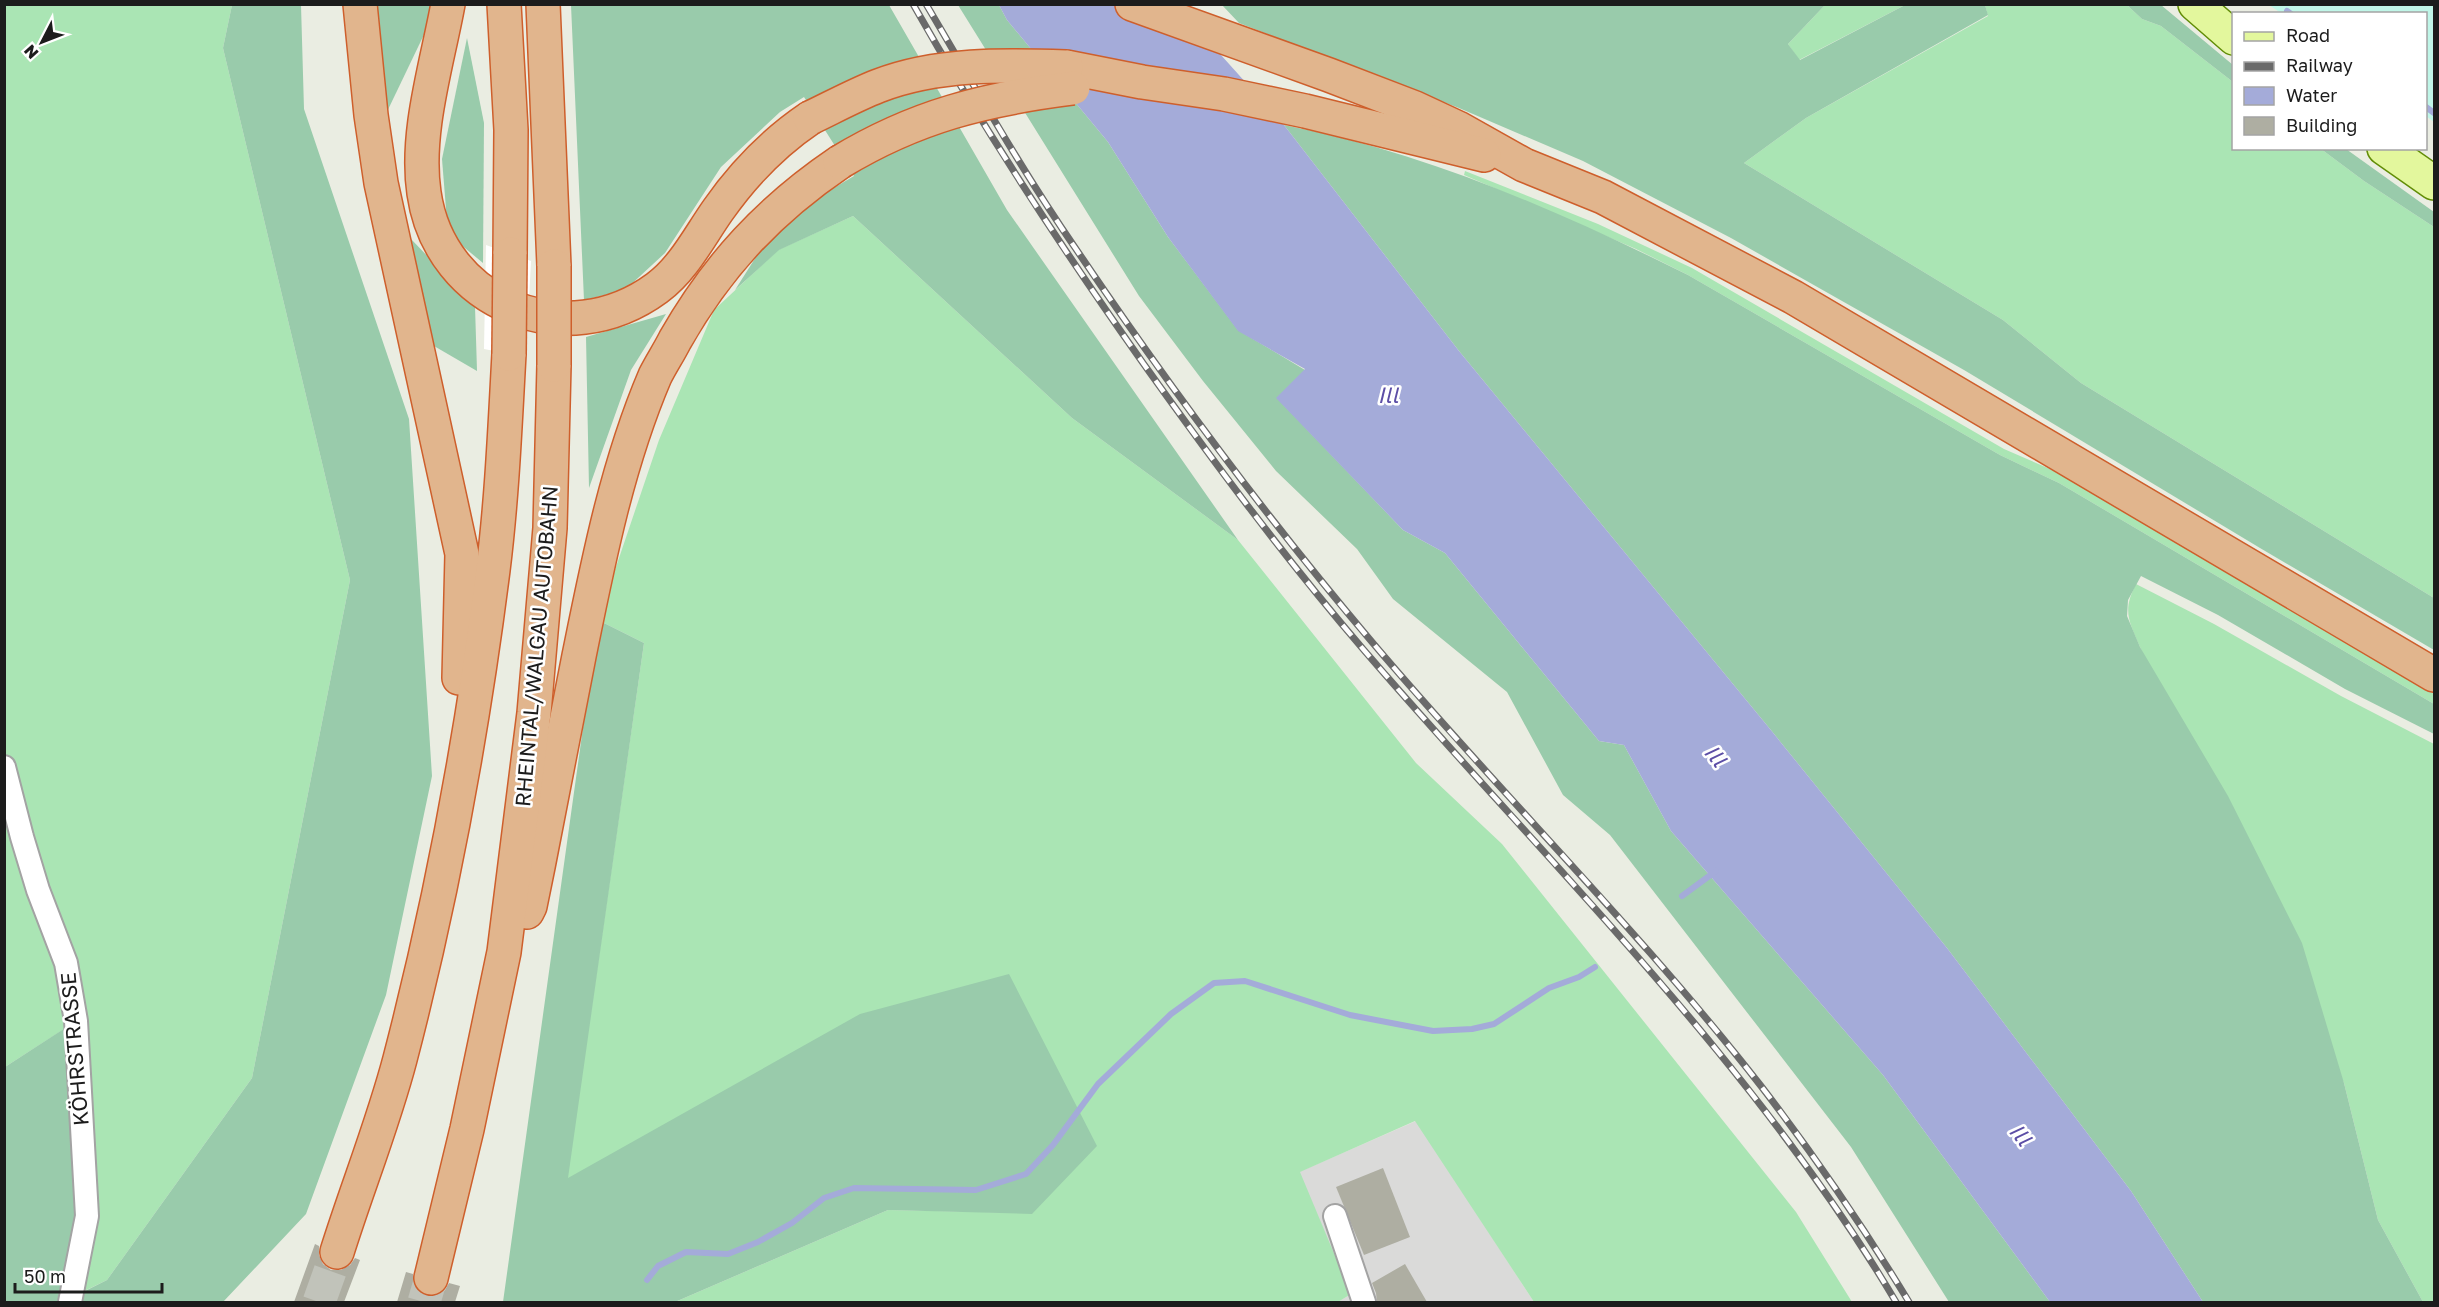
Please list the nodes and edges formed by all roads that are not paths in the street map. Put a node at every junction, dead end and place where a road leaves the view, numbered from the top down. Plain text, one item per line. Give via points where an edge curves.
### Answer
1 (360, 4) edge
2 (448, 4) edge
3 (504, 4) edge
4 (543, 4) edge
5 (1132, 4) edge
6 (2195, 4) edge
7 (2232, 36) edge
8 (1142, 82) junction
9 (2387, 150) edge
10 (1524, 165) junction
11 (2434, 183) edge
12 (2434, 675) edge
13 (4, 767) edge
14 (462, 778) junction
15 (504, 952) junction
16 (1335, 1216) dead end
17 (337, 1252) tunnel mouth
18 (431, 1278) tunnel mouth
19 (70, 1302) edge
20 (1364, 1302) edge

1 - 14 highway via 381,183 462,554 456,710
2 - 8 highway, bridge via 423,140 422,175 427,209 442,244 461,271 502,304 532,316 597,315 634,302 658,287 684,261 756,162 782,138 810,117 880,85 949,69 1008,65 1066,67
3 - 14 highway, bridge via 511,130 504,457 493,568
4 - 15 highway, RHEINTAL/WALGAU AUTOBAHN, bridge via 554,266 550,528 534,713
5 - 10 highway via 1329,75 1458,128
6 - 7 main road
8 - 10 highway via 1224,93
8 - 15 highway, bridge via 1014,95 919,121 871,143 810,182 765,220 724,264 656,375 619,478 595,573 530,906
9 - 11 main road
10 - 12 highway via 1603,197 1792,297
13 - 19 street, KÖHRSTRASSE via 38,890 66,963 76,1022 87,1216
14 - 17 highway via 430,940 399,1062
15 - 18 highway, RHEINTAL/WALGAU AUTOBAHN
16 - 20 street

